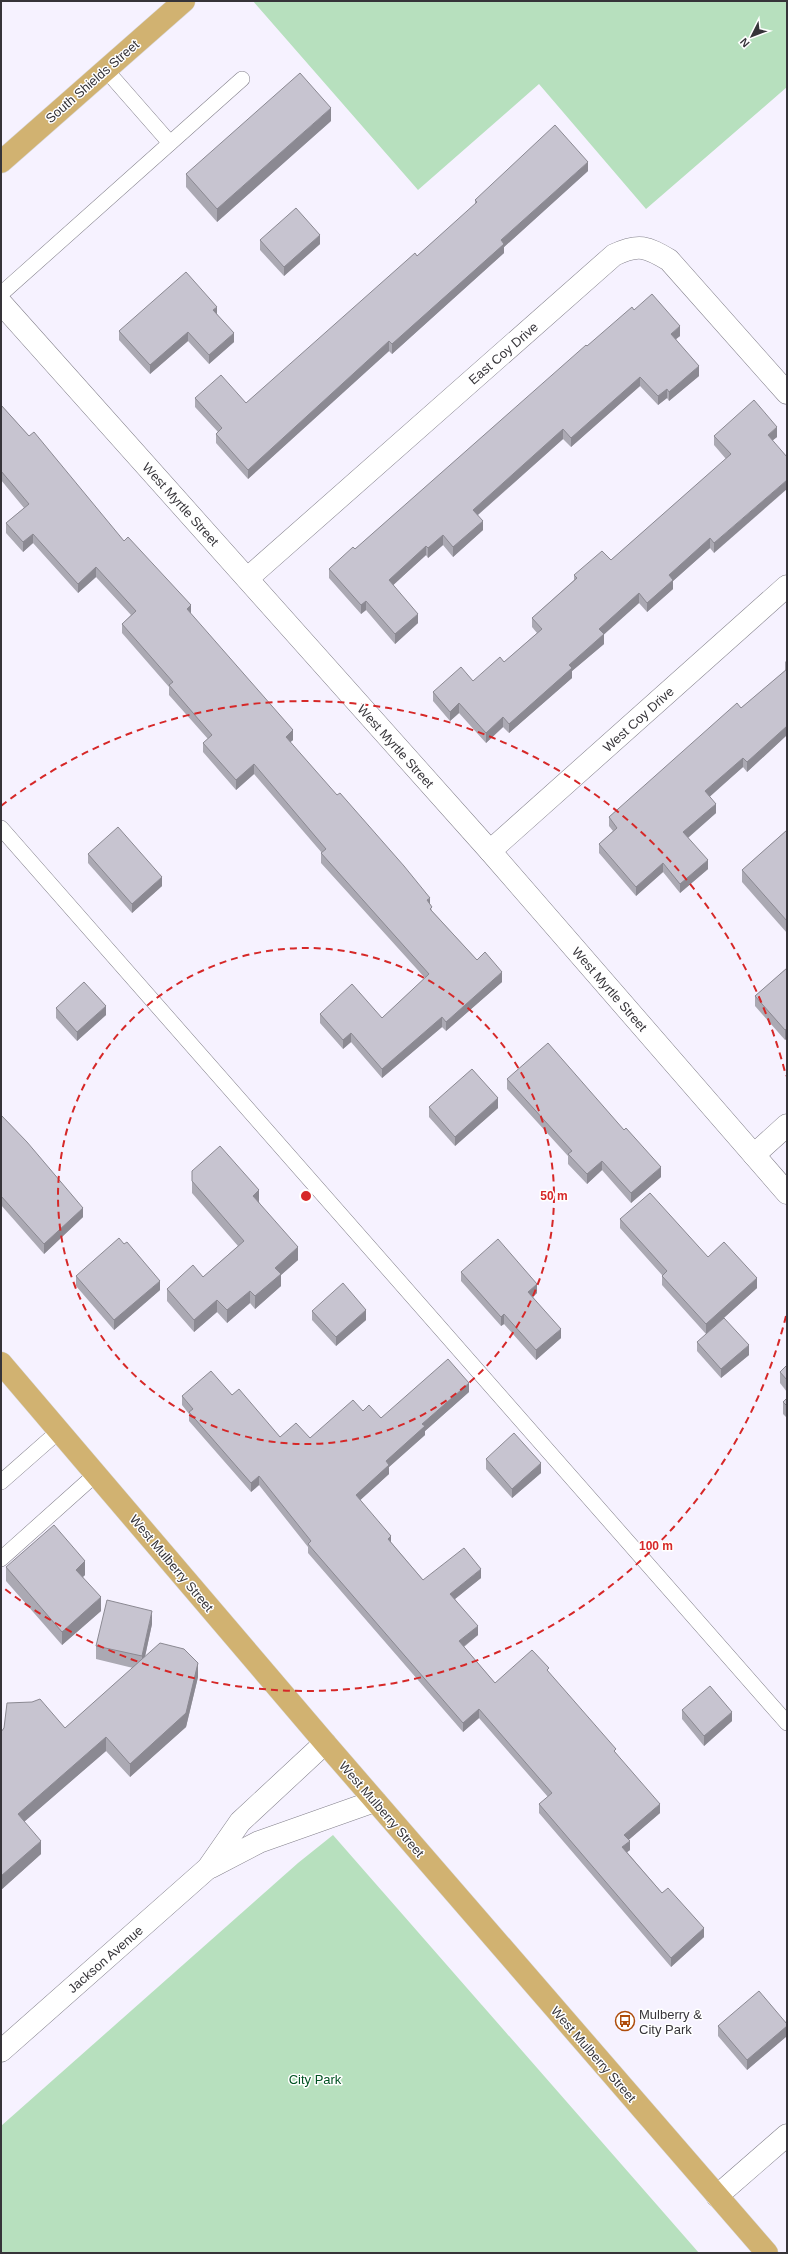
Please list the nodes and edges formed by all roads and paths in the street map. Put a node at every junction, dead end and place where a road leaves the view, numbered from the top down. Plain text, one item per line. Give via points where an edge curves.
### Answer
1 (179, 3) edge
2 (106, 70) junction
3 (242, 79) dead end
4 (170, 143) junction
5 (1, 162) edge
6 (1, 294) edge
7 (1, 303) edge
8 (787, 393) edge
9 (248, 578) junction
10 (787, 586) edge
11 (1, 828) edge
12 (490, 851) junction
13 (787, 1125) edge
14 (754, 1155) junction
15 (787, 1193) edge
16 (1, 1363) edge
17 (59, 1431) junction
18 (96, 1474) junction
19 (1, 1482) edge
20 (1, 1559) edge
21 (787, 1723) edge
22 (325, 1743) junction
23 (376, 1802) junction
24 (208, 1868) junction
25 (1, 2051) edge
26 (787, 2135) edge
27 (717, 2196) junction
28 (767, 2253) edge

1 - 2 main road, South Shields Street
2 - 4 lane
2 - 5 main road, South Shields Street
3 - 4 lane
4 - 6 lane
7 - 9 street, West Myrtle Street
8 - 9 street, East Coy Drive via 669,260 650,248 627,249 614,255
9 - 12 street, West Myrtle Street
10 - 12 street, West Coy Drive
11 - 21 lane
12 - 14 street, West Myrtle Street
13 - 14 street
14 - 15 street, West Myrtle Street
16 - 17 main road, West Mulberry Street
17 - 18 main road, West Mulberry Street
17 - 19 lane
18 - 20 lane
18 - 22 main road, West Mulberry Street
22 - 23 main road, West Mulberry Street
22 - 24 street, Jackson Avenue via 240,1822
23 - 24 street, Jackson Avenue via 259,1842
23 - 27 main road, West Mulberry Street
24 - 25 street, Jackson Avenue
26 - 27 street
27 - 28 main road, West Mulberry Street

